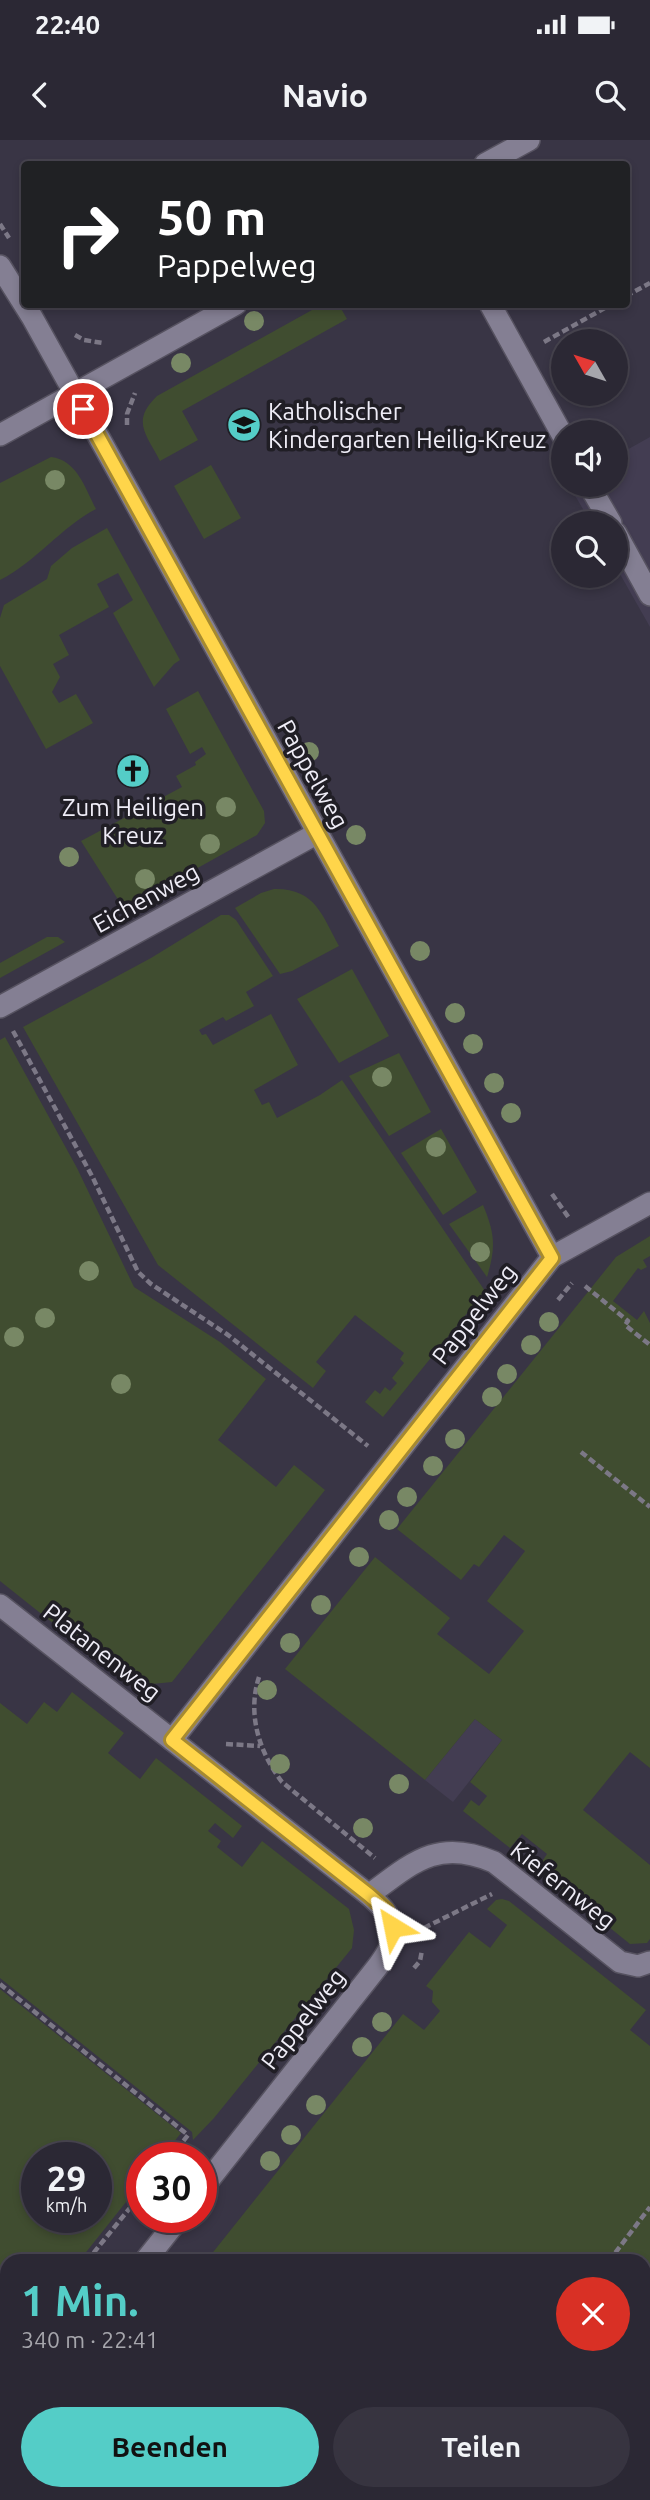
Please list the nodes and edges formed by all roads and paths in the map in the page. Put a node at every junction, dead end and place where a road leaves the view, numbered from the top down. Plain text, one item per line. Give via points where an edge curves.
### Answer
1 (529, 140) edge
2 (490, 161) edge
3 (0, 266) edge
4 (650, 283) edge
5 (630, 294) edge
6 (21, 302) edge
7 (24, 308) edge
8 (229, 308) edge
9 (492, 308) edge
10 (605, 308) edge
11 (74, 334) dead end
12 (111, 342) dead end
13 (519, 356) junction
14 (74, 394) junction
15 (554, 420) edge
16 (0, 435) edge
17 (628, 555) edge
18 (650, 595) edge
19 (316, 834) junction
20 (0, 1007) edge
21 (11, 1027) dead end
22 (650, 1203) edge
23 (583, 1240) junction
24 (552, 1258) junction
25 (585, 1286) dead end
26 (551, 1305) dead end
27 (650, 1345) edge
28 (368, 1446) dead end
29 (581, 1452) dead end
30 (650, 1507) edge
31 (0, 1605) edge
32 (263, 1670) dead end
33 (172, 1740) junction
34 (356, 1841) dead end
35 (493, 1894) dead end
36 (369, 1895) junction
37 (424, 1928) dead end
38 (650, 1962) edge
39 (0, 1983) edge
40 (183, 2142) edge
41 (217, 2170) edge
42 (650, 2207) edge
43 (126, 2213) edge
44 (171, 2233) edge
45 (93, 2254) edge
46 (159, 2254) edge
47 (615, 2254) edge

1 - 2 street
3 - 6 street, Pappelweg
4 - 5 path
7 - 14 street, Pappelweg
8 - 14 street
9 - 13 street
10 - 13 path
11 - 12 path via 98,344
13 - 15 street
14 - 16 street
14 - 19 street, Pappelweg
17 - 18 street
19 - 20 street, Eichenweg
19 - 24 street, Pappelweg
21 - 28 path via 138,1272 228,1335
22 - 23 street
23 - 24 street
23 - 26 path via 581,1268 564,1295
24 - 33 street, Pappelweg
25 - 27 path
29 - 30 path
31 - 33 street, Platanenweg
32 - 34 path via 254,1698 256,1725 271,1768
33 - 36 street, Pappelweg
35 - 37 path
36 - 38 street, Kiefernweg via 425,1858 444,1852 475,1854 494,1863 620,1962 638,1966
36 - 41 street, Pappelweg via 390,1917 391,1947
39 - 40 path via 188,2135
42 - 47 path
43 - 45 path
44 - 46 street

